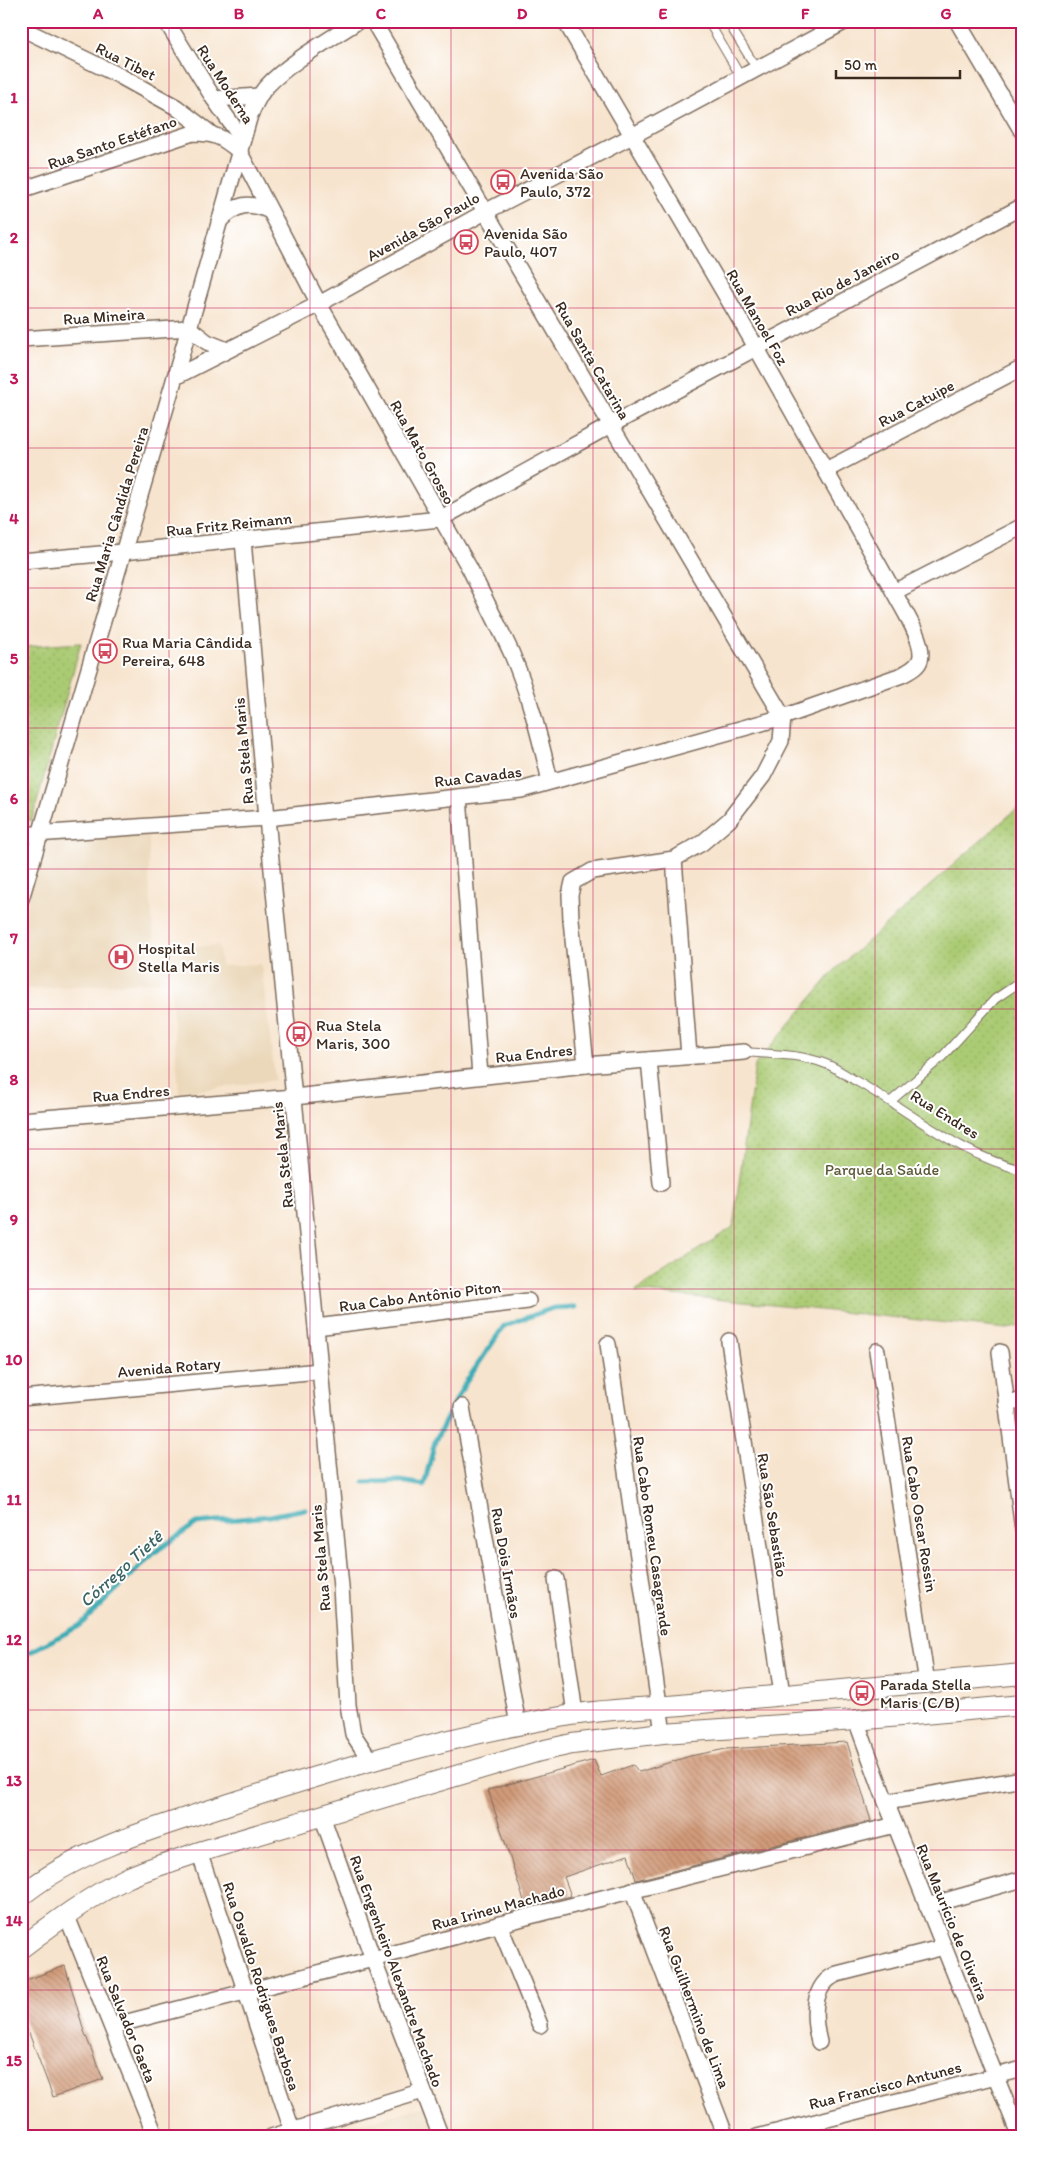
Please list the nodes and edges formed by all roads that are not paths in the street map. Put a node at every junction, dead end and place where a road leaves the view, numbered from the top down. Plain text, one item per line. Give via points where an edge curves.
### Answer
1 (166, 21) edge
2 (358, 21) edge
3 (373, 21) edge
4 (565, 21) edge
5 (708, 21) edge
6 (727, 21) edge
7 (846, 21) edge
8 (957, 21) edge
9 (21, 28) edge
10 (757, 69) junction
11 (741, 78) junction
12 (259, 96) junction
13 (214, 99) junction
14 (210, 133) junction
15 (1023, 133) edge
16 (632, 136) junction
17 (240, 145) junction
18 (21, 190) edge
19 (1023, 206) edge
20 (270, 211) junction
21 (485, 212) junction
22 (219, 221) junction
23 (319, 304) junction
24 (189, 328) junction
25 (21, 339) edge
26 (756, 347) junction
27 (227, 350) junction
28 (1023, 367) edge
29 (175, 377) junction
30 (611, 425) junction
31 (826, 470) junction
32 (440, 519) junction
33 (1023, 526) edge
34 (243, 540) junction
35 (123, 552) junction
36 (21, 561) edge
37 (894, 592) junction
38 (915, 633) joint
39 (783, 717) junction
40 (550, 781) junction
41 (459, 796) junction
42 (266, 818) junction
43 (40, 833) junction
44 (21, 835) edge
45 (674, 859) junction
46 (21, 899) edge
47 (1023, 980) edge
48 (744, 1052) joint
49 (689, 1056) junction
50 (649, 1060) junction
51 (586, 1065) junction
52 (480, 1076) junction
53 (294, 1097) junction
54 (891, 1101) junction
55 (21, 1120) edge
56 (1023, 1170) edge
57 (661, 1183) dead end
58 (528, 1301) dead end
59 (316, 1327) junction
60 (729, 1341) dead end
61 (608, 1344) dead end
62 (877, 1351) dead end
63 (1000, 1352) dead end
64 (320, 1371) junction
65 (21, 1398) edge
66 (1023, 1401) edge
67 (1006, 1403) junction
68 (462, 1407) dead end
69 (1022, 1523) edge
70 (556, 1579) dead end
71 (1023, 1674) edge
72 (927, 1683) junction
73 (782, 1694) junction
74 (1023, 1705) edge
75 (660, 1707) junction
76 (574, 1714) junction
77 (856, 1720) junction
78 (518, 1725) junction
79 (663, 1733) junction
80 (370, 1760) junction
81 (1023, 1779) edge
82 (886, 1802) junction
83 (322, 1816) junction
84 (895, 1825) junction
85 (199, 1852) junction
86 (1023, 1879) edge
87 (632, 1890) junction
88 (21, 1896) edge
89 (928, 1906) junction
90 (66, 1914) junction
91 (499, 1924) junction
92 (944, 1947) junction
93 (21, 1948) edge
94 (374, 1959) junction
95 (246, 1993) junction
96 (112, 2026) junction
97 (540, 2026) dead end
98 (819, 2042) dead end
99 (1023, 2069) edge
100 (995, 2076) junction
101 (423, 2091) junction
102 (292, 2130) junction
103 (156, 2137) edge
104 (271, 2137) edge
105 (441, 2137) edge
106 (726, 2137) edge
107 (757, 2137) edge
108 (1020, 2137) edge

1 - 13 street, Rua Moderna
2 - 12 street via 284,71
3 - 21 street, Rua Santa Catarina
4 - 16 street, Rua Manoel Foz
5 - 11 lane
6 - 10 lane
7 - 10 street, Avenida São Paulo
8 - 15 street
9 - 14 street, Rua Tibet via 176,107
10 - 11 street, Avenida São Paulo
11 - 16 street, Avenida São Paulo
12 - 13 street
12 - 17 street, Rua Maria Cândida Pereira
13 - 17 street, Rua Moderna
14 - 17 street
14 - 18 street, Rua Santo Estéfano via 193,133
16 - 21 street, Avenida São Paulo
16 - 26 street, Rua Manoel Foz
17 - 20 street, Rua Mato Grosso
17 - 22 street, Rua Maria Cândida Pereira
19 - 26 street, Rua Rio de Janeiro
20 - 22 street via 246,204
20 - 23 street, Rua Mato Grosso
21 - 23 street, Avenida São Paulo
21 - 30 street, Rua Santa Catarina
22 - 24 street, Rua Maria Cândida Pereira
23 - 27 street, Avenida São Paulo
23 - 32 street, Rua Mato Grosso
24 - 25 street, Rua Mineira
24 - 27 street via 207,342
24 - 29 street, Rua Maria Cândida Pereira
26 - 30 street, Rua Rio de Janeiro
26 - 31 street, Rua Manoel Foz
27 - 29 street, Avenida São Paulo
28 - 31 street, Rua Catuipe
29 - 35 street, Rua Maria Cândida Pereira
30 - 32 street, Rua Rio de Janeiro
30 - 39 street, Rua Santa Catarina
31 - 37 street, Rua Manoel Foz
32 - 34 street, Rua Fritz Reimann
32 - 40 street, Rua Mato Grosso via 470,568 511,654 537,728
33 - 37 street
34 - 35 street, Rua Fritz Reimann
34 - 42 street, Rua Stela Maris
35 - 36 street, Rua Fritz Reimann
35 - 43 street, Rua Maria Cândida Pereira
37 - 38 street, Rua Manoel Foz
38 - 39 street, Rua Cavadas via 921,652 920,662 914,669
39 - 40 street, Rua Cavadas
39 - 45 street via 781,741 763,776 740,806 702,843
40 - 41 street, Rua Cavadas via 521,790
41 - 42 street, Rua Cavadas
41 - 52 street
42 - 43 street, Rua Cavadas
42 - 53 street, Rua Stela Maris
43 - 44 street, Rua Cavadas
43 - 46 street, Rua Maria Cândida Pereira
45 - 49 street
45 - 51 street via 592,871 573,882 571,920
47 - 54 lane via 995,1000 940,1058
48 - 49 street, Rua Endres
48 - 54 lane, Rua Endres via 794,1056 826,1064
49 - 50 street, Rua Endres
50 - 51 street, Rua Endres
50 - 57 street
51 - 52 street, Rua Endres
52 - 53 street, Rua Endres
53 - 55 street, Rua Endres
53 - 59 street, Rua Stela Maris
54 - 56 lane, Rua Endres via 957,1144 992,1162
58 - 59 street, Rua Cabo Antônio Piton
59 - 64 street, Rua Stela Maris
60 - 73 street, Rua São Sebastião
61 - 75 street, Rua Cabo Romeu Casagrande
62 - 72 street, Rua Cabo Oscar Rossin
63 - 67 street
64 - 65 street, Avenida Rotary
64 - 80 street, Rua Stela Maris via 341,1586 348,1705 353,1734
66 - 67 street
67 - 69 street
68 - 78 street, Rua Dois Irmãos
70 - 76 street
71 - 72 main road
72 - 73 main road
73 - 75 main road
74 - 77 main road
75 - 76 main road
75 - 79 street, Rua Cabo Romeu Casagrande
76 - 78 main road
77 - 79 main road
77 - 82 street, Rua Maurício de Oliveira
78 - 80 main road
79 - 83 main road via 540,1751
80 - 88 main road via 122,1842 45,1878
81 - 82 street
82 - 84 street, Rua Maurício de Oliveira
83 - 85 main road
83 - 94 street, Rua Engenheiro Alexandre Machado
84 - 87 street, Rua Irineu Machado
84 - 89 street, Rua Maurício de Oliveira
85 - 90 main road via 128,1878
85 - 95 street, Rua Osvaldo Rodrigues Barbosa
86 - 89 street
87 - 91 street, Rua Irineu Machado
87 - 106 street, Rua Guilhermino de Lima
89 - 92 street, Rua Maurício de Oliveira
90 - 93 main road
90 - 96 street, Rua Salvador Gaeta
91 - 94 street, Rua Irineu Machado
91 - 97 street
92 - 98 street via 828,1978 816,2007
92 - 100 street, Rua Maurício de Oliveira
94 - 95 street, Rua Irineu Machado
94 - 101 street, Rua Engenheiro Alexandre Machado
95 - 96 street, Rua Irineu Machado
95 - 102 street, Rua Osvaldo Rodrigues Barbosa
96 - 103 street, Rua Salvador Gaeta
99 - 100 street, Rua Francisco Antunes
100 - 107 street, Rua Francisco Antunes
100 - 108 street, Rua Maurício de Oliveira
101 - 102 street
101 - 105 street, Rua Engenheiro Alexandre Machado
102 - 104 street

